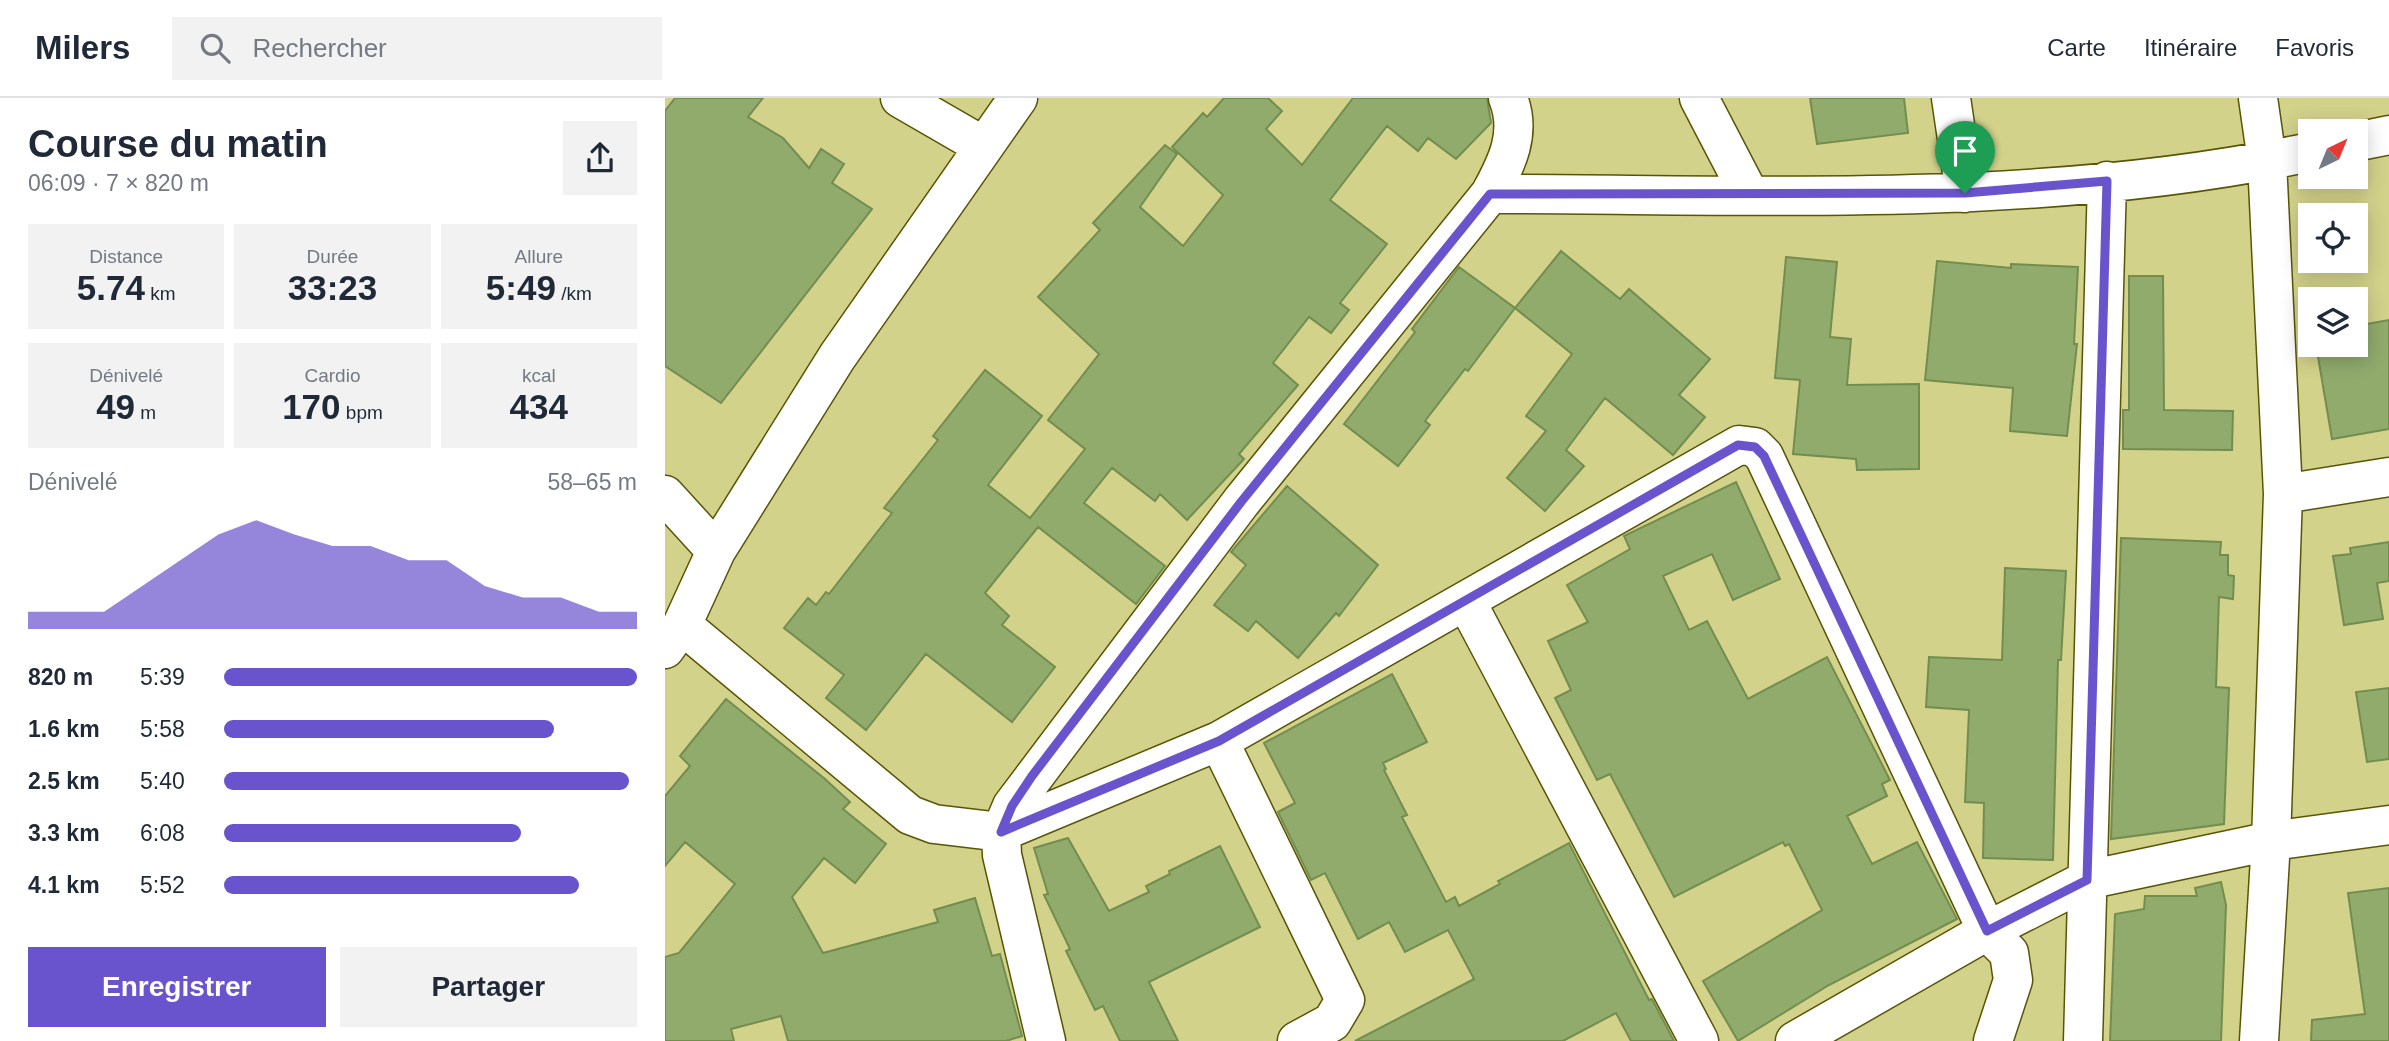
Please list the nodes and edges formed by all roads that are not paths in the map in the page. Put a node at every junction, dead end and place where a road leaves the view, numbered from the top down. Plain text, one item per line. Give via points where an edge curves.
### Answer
1 (900, 98) edge
2 (1018, 98) edge
3 (1508, 98) edge
4 (1699, 98) edge
5 (1951, 98) edge
6 (2258, 98) edge
7 (2389, 135) edge
8 (2368, 139) edge
9 (983, 146) junction
10 (2298, 155) edge
11 (2267, 161) junction
12 (2107, 181) junction
13 (1965, 193) junction
14 (1490, 194) junction
15 (1749, 194) junction
16 (2389, 477) edge
17 (2284, 494) junction
18 (665, 495) edge
19 (716, 551) junction
20 (1466, 601) junction
21 (674, 637) edge
22 (1219, 741) junction
23 (2389, 825) edge
24 (1001, 832) junction
25 (2271, 841) junction
26 (2087, 880) junction
27 (1987, 931) junction
28 (1046, 1041) edge
29 (1297, 1041) edge
30 (1699, 1041) edge
31 (1795, 1041) edge
32 (1993, 1041) edge
33 (2083, 1041) edge
34 (2259, 1041) edge

1 - 9 street
2 - 9 street
3 - 14 street via 1516,118 1514,129 1507,162
4 - 15 street
5 - 13 street
6 - 11 street
7 - 8 street
9 - 19 street via 837,357
10 - 11 street
11 - 12 street
11 - 17 street
12 - 13 street
12 - 26 street
13 - 15 street
14 - 15 street
14 - 24 street via 1233,513 1032,776
16 - 17 street
17 - 25 street
18 - 19 street
19 - 21 street
20 - 22 street
20 - 27 street via 1738,445 1755,447 1764,456
20 - 30 street
21 - 24 street via 909,815 935,824
22 - 24 street
22 - 29 street via 1345,1000 1332,1022
23 - 25 street
24 - 28 street via 1002,855
25 - 26 street
25 - 34 street
26 - 27 street
26 - 33 street
27 - 31 street
27 - 32 street via 2009,953 2013,980

